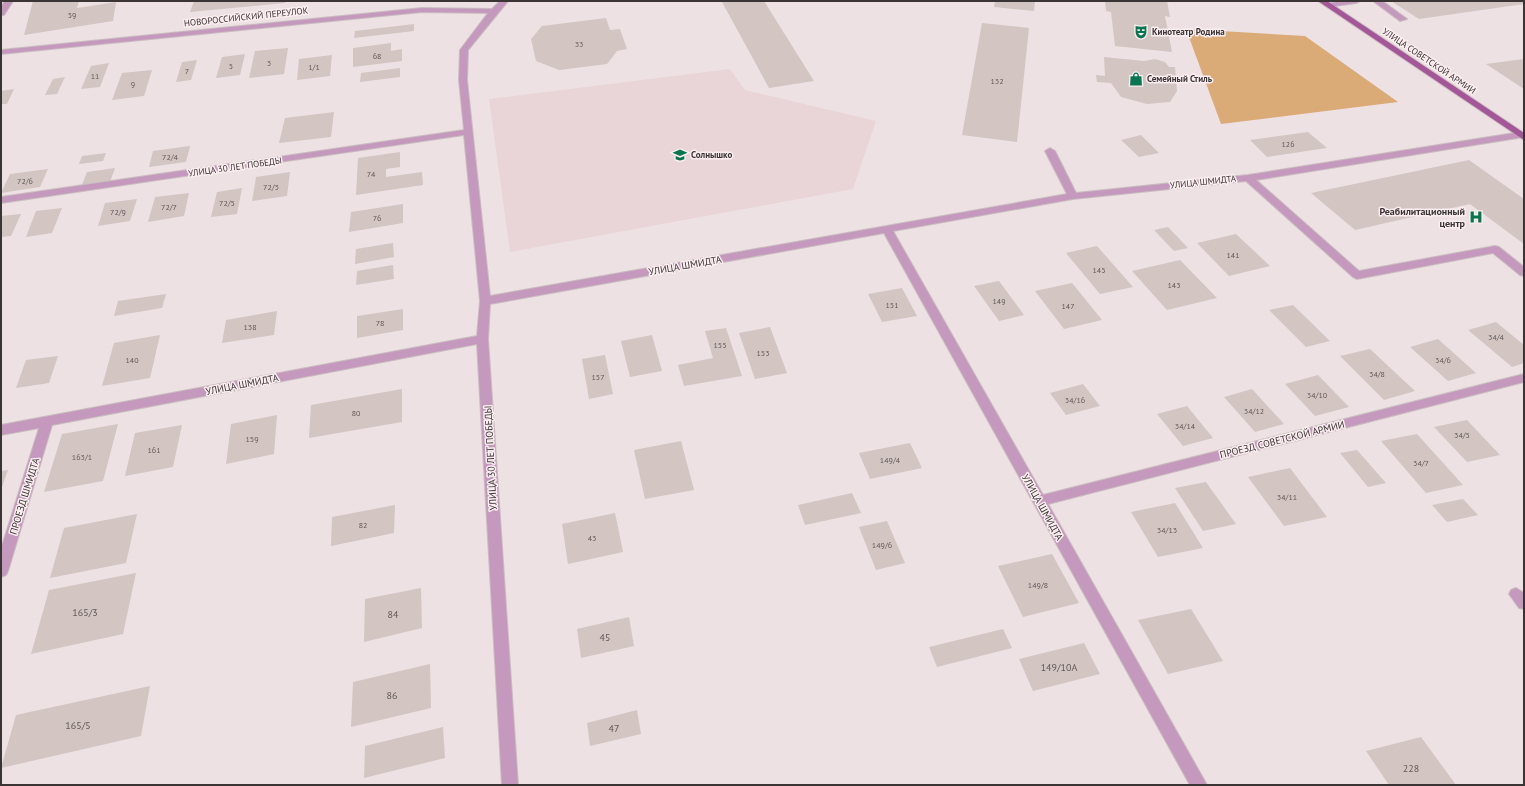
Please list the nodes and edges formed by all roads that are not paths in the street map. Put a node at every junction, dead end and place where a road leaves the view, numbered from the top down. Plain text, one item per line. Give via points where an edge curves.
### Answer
1 (9, 1) edge
2 (504, 1) edge
3 (1356, 1) edge
4 (1377, 1) edge
5 (1325, 3) edge
6 (494, 11) junction
7 (1, 13) edge
8 (1403, 19) dead end
9 (1, 52) edge
10 (469, 132) junction
11 (1523, 136) edge
12 (1050, 152) dead end
13 (1248, 178) junction
14 (1073, 196) junction
15 (1, 200) edge
16 (886, 228) junction
17 (1524, 273) edge
18 (485, 301) junction
19 (482, 338) junction
20 (1524, 378) edge
21 (47, 422) junction
22 (1, 430) edge
23 (1040, 501) junction
24 (1, 571) edge
25 (510, 785) edge
26 (1199, 785) edge

1 - 7 street
2 - 6 street, УЛИЦА 30 ЛЕТ ПОБЕДЫ
3 - 5 street
4 - 8 street
5 - 11 main road, УЛИЦА СОВЕТСКОЙ АРМИИ
6 - 9 street, НОВОРОССИЙСКИЙ ПЕРЕУЛОК via 422,10
6 - 10 street, УЛИЦА 30 ЛЕТ ПОБЕДЫ via 464,50 463,80
10 - 15 street, УЛИЦА 30 ЛЕТ ПОБЕДЫ
10 - 18 street, УЛИЦА 30 ЛЕТ ПОБЕДЫ
11 - 13 street, УЛИЦА ШМИДТА
12 - 14 street
13 - 14 street, УЛИЦА ШМИДТА
13 - 17 street via 1357,275 1495,249
14 - 16 street, УЛИЦА ШМИДТА
16 - 18 street, УЛИЦА ШМИДТА
16 - 23 street, УЛИЦА ШМИДТА
18 - 19 street, УЛИЦА 30 ЛЕТ ПОБЕДЫ
19 - 21 street, УЛИЦА ШМИДТА
19 - 25 street, УЛИЦА 30 ЛЕТ ПОБЕДЫ
20 - 23 street, ПРОЕЗД СОВЕТСКОЙ АРМИИ
21 - 22 street, УЛИЦА ШМИДТА
21 - 24 street, ПРОЕЗД ШМИДТА
23 - 26 street, УЛИЦА ШМИДТА

